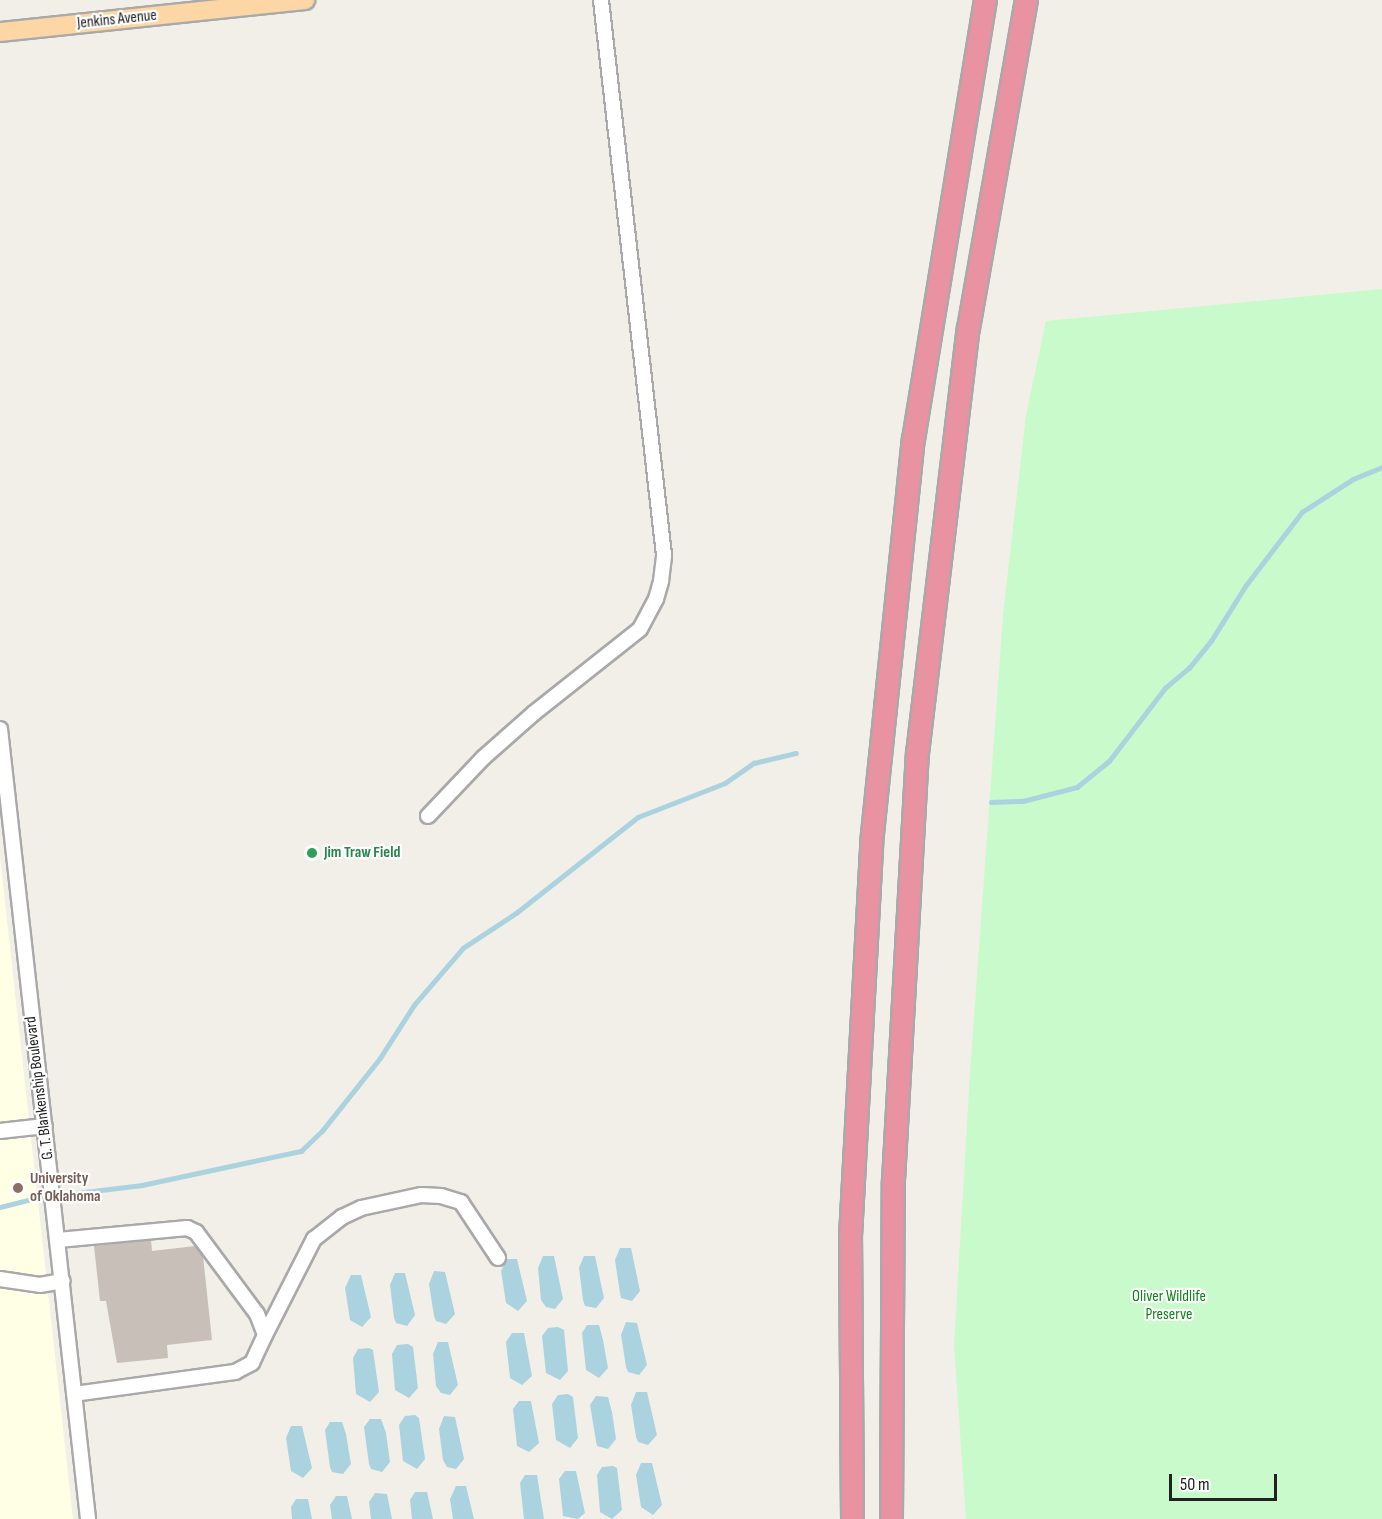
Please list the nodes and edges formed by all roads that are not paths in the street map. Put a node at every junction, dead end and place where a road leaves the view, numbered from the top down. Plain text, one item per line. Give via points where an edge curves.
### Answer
1 (305, 0) edge
2 (601, 0) edge
3 (985, 0) edge
4 (1026, 0) edge
5 (0, 32) edge
6 (0, 729) edge
7 (428, 816) dead end
8 (45, 1126) junction
9 (0, 1131) edge
10 (58, 1240) junction
11 (498, 1258) dead end
12 (0, 1279) edge
13 (63, 1281) junction
14 (265, 1335) junction
15 (75, 1394) junction
16 (88, 1519) edge
17 (852, 1519) edge
18 (891, 1519) edge

1 - 5 main road, Jenkins Avenue
2 - 7 street via 664,555 661,581 656,600 640,629 534,712
3 - 17 highway via 913,439 871,843 850,1236
4 - 18 highway via 968,328 917,753 893,1180
6 - 8 street, G. T. Blankenship Boulevard
8 - 9 street
8 - 10 street, G. T. Blankenship Boulevard
10 - 13 street, G. T. Blankenship Boulevard
10 - 14 street via 187,1228 196,1232 257,1314
11 - 14 street via 461,1202 421,1196 361,1209 342,1217 314,1239
12 - 13 street via 40,1285
13 - 15 street, G. T. Blankenship Boulevard
14 - 15 street via 252,1363 235,1372
15 - 16 street, G. T. Blankenship Boulevard

